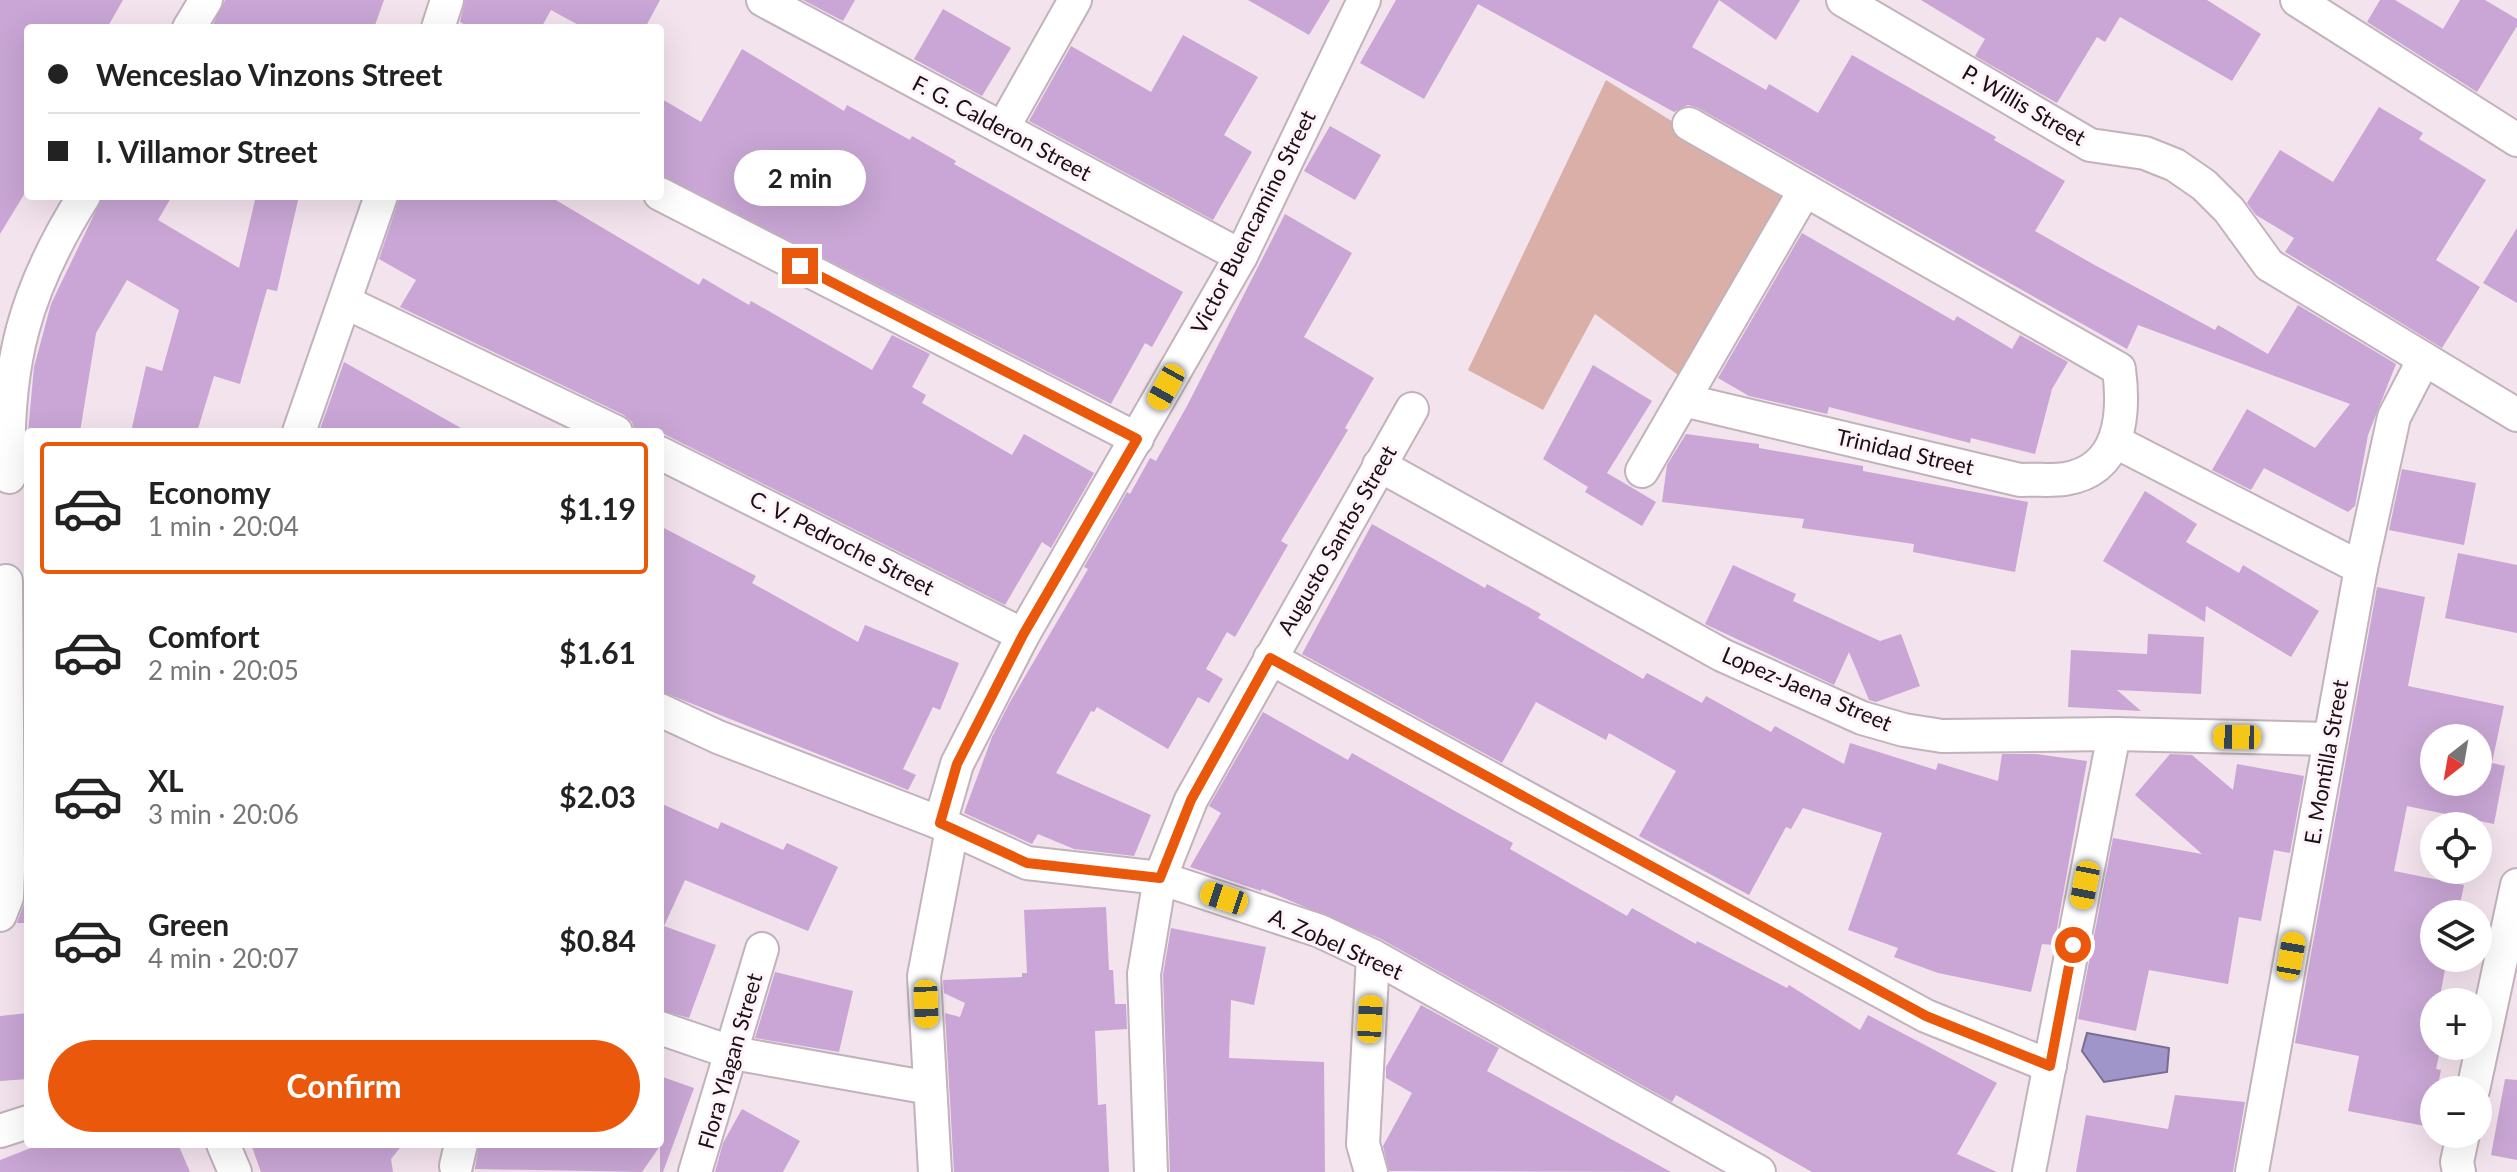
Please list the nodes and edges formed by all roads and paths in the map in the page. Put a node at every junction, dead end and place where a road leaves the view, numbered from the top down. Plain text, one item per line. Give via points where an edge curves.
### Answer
1 (206, 0) edge
2 (447, 0) edge
3 (763, 0) edge
4 (1075, 0) edge
5 (1364, 0) edge
6 (1843, 0) edge
7 (2297, 0) edge
8 (191, 24) edge
9 (439, 24) edge
10 (1689, 124) dead end
11 (1003, 128) junction
12 (2517, 140) edge
13 (1805, 190) junction
14 (664, 196) edge
15 (82, 200) edge
16 (380, 200) edge
17 (1241, 256) junction
18 (345, 302) junction
19 (2424, 359) junction
20 (1683, 400) junction
21 (1412, 409) dead end
22 (2517, 415) edge
23 (300, 428) edge
24 (608, 428) edge
25 (1137, 439) junction
26 (2116, 442) junction
27 (664, 455) edge
28 (1379, 465) junction
29 (1642, 471) dead end
30 (12, 478) edge
31 (2361, 568) junction
32 (6, 581) dead end
33 (1023, 635) junction
34 (1270, 658) junction
35 (664, 712) edge
36 (2114, 734) junction
37 (2330, 739) junction
38 (946, 826) junction
39 (1160, 878) junction
40 (2517, 885) edge
41 (0, 915) edge
42 (762, 949) dead end
43 (1373, 956) junction
44 (664, 1029) edge
45 (733, 1053) junction
46 (2050, 1066) junction
47 (2476, 1076) edge
48 (930, 1088) junction
49 (24, 1123) edge
50 (0, 1131) edge
51 (225, 1148) edge
52 (2460, 1148) edge
53 (235, 1172) edge
54 (695, 1172) edge
55 (935, 1172) edge
56 (1151, 1172) edge
57 (1371, 1172) edge
58 (1759, 1172) edge
59 (2029, 1172) edge
60 (2252, 1172) edge
61 (2459, 1172) edge

1 - 8 street
2 - 9 street
3 - 11 street, F. G. Calderon Street
4 - 11 street
5 - 17 street, Victor Buencamino Street
6 - 19 street, P. Willis Street via 2090,145 2145,153 2175,165 2229,210 2269,265
7 - 12 street
10 - 13 street
11 - 17 street, F. G. Calderon Street
13 - 20 street
13 - 26 street via 2119,369 2124,405
14 - 25 street
15 - 30 street via 34,285 7,414
16 - 18 street
17 - 25 street, Victor Buencamino Street
18 - 23 street
18 - 24 street
19 - 22 street, P. Willis Street
19 - 31 street, E. Montilla Street via 2394,417
20 - 26 street, Trinidad Street via 2020,480 2066,479 2094,468
20 - 29 street
21 - 28 street, Augusto Santos Street
25 - 33 street, Victor Buencamino Street
26 - 31 street
27 - 33 street, C. V. Pedroche Street
28 - 34 street, Augusto Santos Street
28 - 36 street, Lopez-Jaena Street via 1722,655 1862,718 1942,736
31 - 37 street, E. Montilla Street
32 - 41 street via 8,870
33 - 38 street, Victor Buencamino Street via 957,764
34 - 39 street, Augusto Santos Street via 1191,800
34 - 46 street via 1926,1016
35 - 38 street, A. Zobel Street
36 - 37 street, Lopez-Jaena Street
36 - 46 street
37 - 60 street, E. Montilla Street
38 - 39 street, A. Zobel Street via 1027,863
38 - 48 street, Victor Buencamino Street via 924,976
39 - 43 street, A. Zobel Street via 1320,931
39 - 56 street, Augusto Santos Street via 1144,974
40 - 47 street
42 - 45 street, Flora Ylagan Street
43 - 57 street via 1363,1144
43 - 58 street, A. Zobel Street
44 - 45 street
45 - 48 street
45 - 54 street, Flora Ylagan Street
46 - 59 street
48 - 55 street, Victor Buencamino Street
49 - 50 street
51 - 53 street
52 - 61 street

